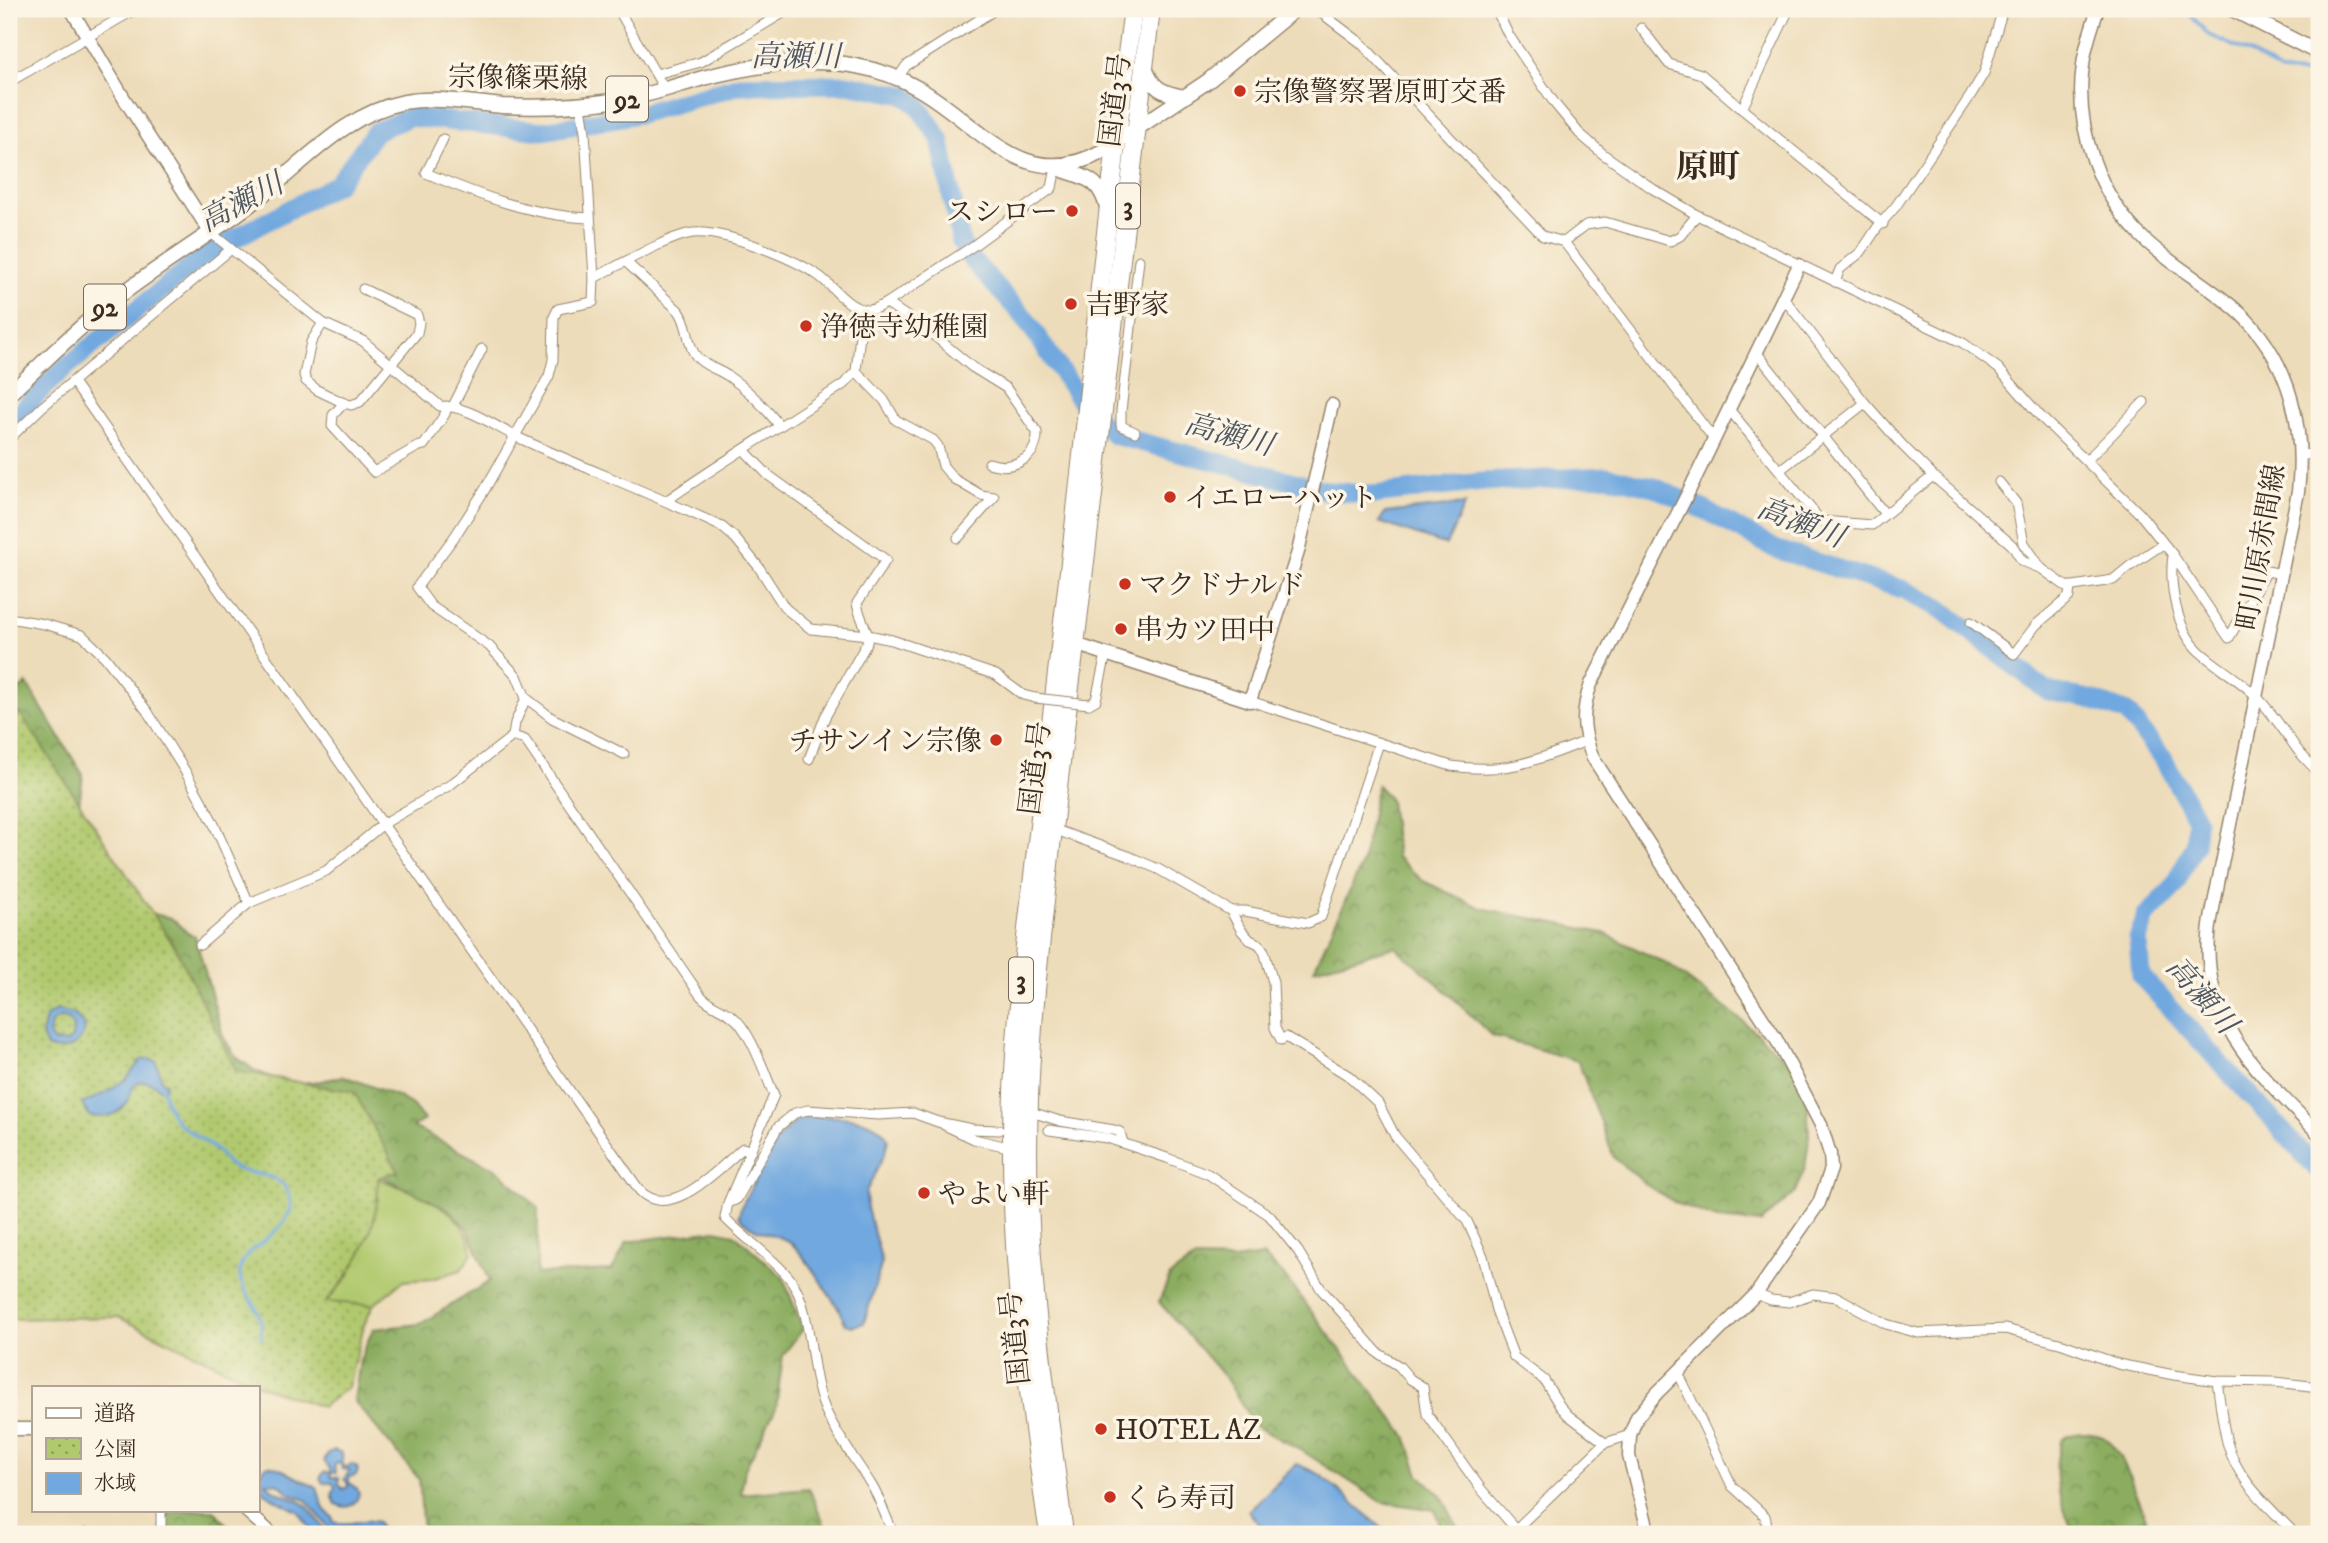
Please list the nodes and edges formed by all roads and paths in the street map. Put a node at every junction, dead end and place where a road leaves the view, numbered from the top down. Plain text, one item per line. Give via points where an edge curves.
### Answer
1 (71, 9) edge
2 (136, 9) edge
3 (618, 9) edge
4 (790, 9) edge
5 (996, 9) edge
6 (1133, 9) edge
7 (1151, 9) edge
8 (1296, 9) edge
9 (1316, 9) edge
10 (1496, 9) edge
11 (1789, 9) edge
12 (2003, 9) edge
13 (2098, 9) edge
14 (2232, 9) edge
15 (1640, 28) dead end
16 (88, 37) junction
17 (2319, 53) edge
18 (1145, 67) junction
19 (656, 74) junction
20 (898, 78) junction
21 (9, 82) edge
22 (665, 90) junction
23 (1184, 97) junction
24 (581, 106) junction
25 (1742, 109) junction
26 (1137, 127) junction
27 (443, 139) dead end
28 (1116, 142) junction
29 (1056, 167) junction
30 (1108, 212) junction
31 (1697, 215) junction
32 (589, 219) junction
33 (1883, 224) junction
34 (213, 235) junction
35 (1564, 242) junction
36 (228, 248) junction
37 (1139, 260) dead end
38 (626, 262) junction
39 (1799, 265) junction
40 (594, 278) junction
41 (1835, 282) junction
42 (363, 289) dead end
43 (1783, 297) junction
44 (887, 303) junction
45 (865, 310) junction
46 (323, 323) junction
47 (482, 349) dead end
48 (1756, 353) junction
49 (390, 364) junction
50 (856, 371) junction
51 (73, 382) junction
52 (9, 394) edge
53 (2144, 402) dead end
54 (1865, 403) junction
55 (344, 404) junction
56 (1332, 405) dead end
57 (450, 406) junction
58 (1728, 408) junction
59 (779, 425) junction
60 (1135, 432) dead end
61 (1822, 436) junction
62 (516, 437) junction
63 (1713, 438) junction
64 (9, 439) edge
65 (744, 450) junction
66 (2319, 452) edge
67 (2301, 456) junction
68 (2087, 460) junction
69 (989, 463) dead end
70 (1780, 470) junction
71 (1933, 476) junction
72 (1999, 482) dead end
73 (666, 501) junction
74 (1885, 514) junction
75 (958, 538) dead end
76 (2163, 544) junction
77 (2172, 555) junction
78 (2042, 569) junction
79 (2282, 573) junction
80 (2070, 586) junction
81 (9, 618) edge
82 (1971, 622) dead end
83 (868, 635) junction
84 (1075, 644) junction
85 (1106, 654) junction
86 (2257, 696) junction
87 (526, 698) junction
88 (1250, 701) junction
89 (513, 736) junction
90 (1586, 741) junction
91 (1379, 743) junction
92 (624, 754) dead end
93 (809, 759) dead end
94 (2319, 773) edge
95 (383, 824) junction
96 (1053, 830) junction
97 (249, 903) junction
98 (1231, 911) junction
99 (200, 945) dead end
100 (1028, 1111) junction
101 (938, 1122) junction
102 (999, 1130) dead end
103 (1049, 1130) dead end
104 (2319, 1133) edge
105 (1123, 1143) junction
106 (1012, 1148) junction
107 (751, 1151) junction
108 (728, 1203) junction
109 (1756, 1294) junction
110 (1678, 1372) junction
111 (2217, 1381) junction
112 (2319, 1387) edge
113 (9, 1429) edge
114 (32, 1429) edge
115 (1630, 1435) junction
116 (1605, 1443) junction
117 (161, 1512) edge
118 (247, 1512) edge
119 (1517, 1532) edge
120 (161, 1534) edge
121 (272, 1534) edge
122 (894, 1534) edge
123 (1049, 1534) edge
124 (1064, 1534) edge
125 (1649, 1534) edge
126 (1769, 1534) edge
127 (2295, 1534) edge

1 - 16 street
2 - 16 street
3 - 19 street
4 - 19 street via 701,62
5 - 20 street via 906,66
6 - 28 highway, 国道3号 / 3
7 - 18 highway, 国道3号 / 3
8 - 23 main road, 宗像篠栗線 / 92
9 - 35 street via 1361,43 1543,236
10 - 31 street via 1555,104 1579,133 1603,154
11 - 25 street
12 - 33 street via 1984,73
13 - 67 street, 町川原赤間線 via 2085,53 2081,94 2090,152 2101,179 2145,240 2231,306 2263,340 2293,401
14 - 17 main road
15 - 25 street via 1670,64 1701,74
16 - 21 street
16 - 34 street
18 - 23 main road via 1149,80 1161,92
18 - 26 highway, 国道3号 / 3
19 - 22 street
20 - 22 main road, 宗像篠栗線 / 92 via 855,65 814,63 744,70
20 - 29 main road, 宗像篠栗線 / 92 via 1009,153
22 - 24 main road, 宗像篠栗線 / 92
23 - 26 main road, 宗像篠栗線 / 92
24 - 32 street
24 - 34 main road, 宗像篠栗線 / 92 via 424,100 377,109 336,132
25 - 33 street
26 - 28 main road, 宗像篠栗線 / 92
26 - 84 highway, 国道3号 / 3
27 - 32 street via 426,173 499,201
28 - 29 main road, 宗像篠栗線 / 92 via 1090,158
28 - 30 highway, 国道3号 / 3
29 - 30 main road via 1099,186
29 - 44 street via 1052,188
30 - 106 highway, 国道3号 / 3 via 1018,1014
31 - 35 street via 1670,241 1605,222 1586,225
31 - 39 street
32 - 40 street
33 - 41 street via 1861,253 1840,270
34 - 36 street
34 - 52 main road, 宗像篠栗線 / 92 via 104,307
35 - 63 street
36 - 46 street
36 - 51 street
37 - 60 street via 1121,411 1121,426
38 - 40 street
38 - 45 street via 691,233 711,234 795,263 820,276 854,307
38 - 59 street via 686,320 699,360 761,402
39 - 41 street
39 - 43 street
40 - 62 street via 593,302 558,309 554,317 549,376
41 - 68 street via 1962,343 1998,368
42 - 49 street via 417,315 417,333
43 - 48 street
43 - 54 street
44 - 45 street
44 - 69 street via 1006,388 1037,432 1035,449 1026,459 1002,468
45 - 50 street
46 - 49 street via 363,341
46 - 55 street via 311,342 304,375 317,390
47 - 57 street
48 - 58 street
48 - 61 street
49 - 55 street via 364,399
49 - 57 street via 440,406
50 - 59 street via 844,384
50 - 75 street via 896,420 933,440 943,466 954,479 981,495 994,497
51 - 64 street
51 - 95 street
53 - 68 street
54 - 61 street
54 - 71 street
55 - 57 street via 333,415 332,426 374,472 424,445
56 - 88 street via 1298,552
57 - 62 street
58 - 63 street
58 - 70 street
59 - 65 street
61 - 70 street
61 - 74 street
62 - 73 street
62 - 87 street via 456,536 417,586 431,606 489,646 517,677
63 - 90 street via 1591,684 1583,713
65 - 73 street
65 - 83 street via 768,475 886,560 857,603
66 - 67 street
67 - 79 street, 町川原赤間線
68 - 76 street
70 - 74 street via 1821,521 1872,525
71 - 74 street
71 - 78 street via 2012,545 2022,561
72 - 78 street via 2016,503 2024,543
73 - 83 street via 722,527 735,538 801,623 811,629
76 - 77 street
76 - 80 street via 2113,580
77 - 79 street via 2229,638 2267,571
77 - 86 street via 2177,610 2190,638
78 - 80 street
79 - 86 street, 町川原赤間線
80 - 82 street via 2068,597 2036,625 2014,654
81 - 97 street via 82,635 105,657 185,771
83 - 85 street, bridge via 996,675 1023,695 1089,704 1096,699
83 - 93 street via 825,717
84 - 85 street
84 - 96 highway, 国道3号 / 3
85 - 88 street
86 - 94 street
86 - 104 street, 町川原赤間線 via 2212,915 2210,971 2217,1004 2242,1052
87 - 89 street
87 - 92 street via 552,718
88 - 91 street
89 - 95 street via 450,785
89 - 107 street via 525,740 700,995 733,1017 752,1044 774,1095
90 - 91 street via 1539,760 1483,769 1451,766
90 - 109 street via 1776,1039 1829,1145 1831,1169 1819,1203
91 - 98 street via 1321,917 1308,923
95 - 97 street via 326,871
95 - 107 street via 646,1198 662,1201 688,1192 743,1148
96 - 98 street via 1158,869
96 - 100 highway, 国道3号 / 3
97 - 99 street
98 - 116 street via 1241,930 1264,951 1273,982 1275,1028 1281,1040 1286,1037 1327,1061 1378,1103 1395,1136 1467,1221 1483,1256 1514,1357 1544,1380 1568,1415
100 - 105 street via 1120,1132
100 - 124 highway, 国道3号 / 3 via 1032,1266
101 - 102 street
101 - 106 street via 964,1135
101 - 108 street via 913,1113 795,1113 778,1127 737,1199
103 - 105 street
105 - 119 street via 1208,1174 1269,1215 1321,1289 1378,1353 1423,1387 1427,1414
106 - 123 highway, 国道3号 / 3 via 1014,1255
107 - 108 street
108 - 122 street via 725,1218 796,1290 825,1409 873,1488
109 - 110 street
109 - 111 street via 1789,1302 1813,1294 1837,1297 1902,1330 2005,1329 2118,1364
110 - 115 street via 1637,1417
110 - 126 street via 1732,1486 1765,1516
111 - 112 street
111 - 127 street via 2231,1453 2249,1485
113 - 114 street
115 - 116 street
115 - 125 street via 1630,1466
116 - 119 street
117 - 120 street
118 - 121 street

